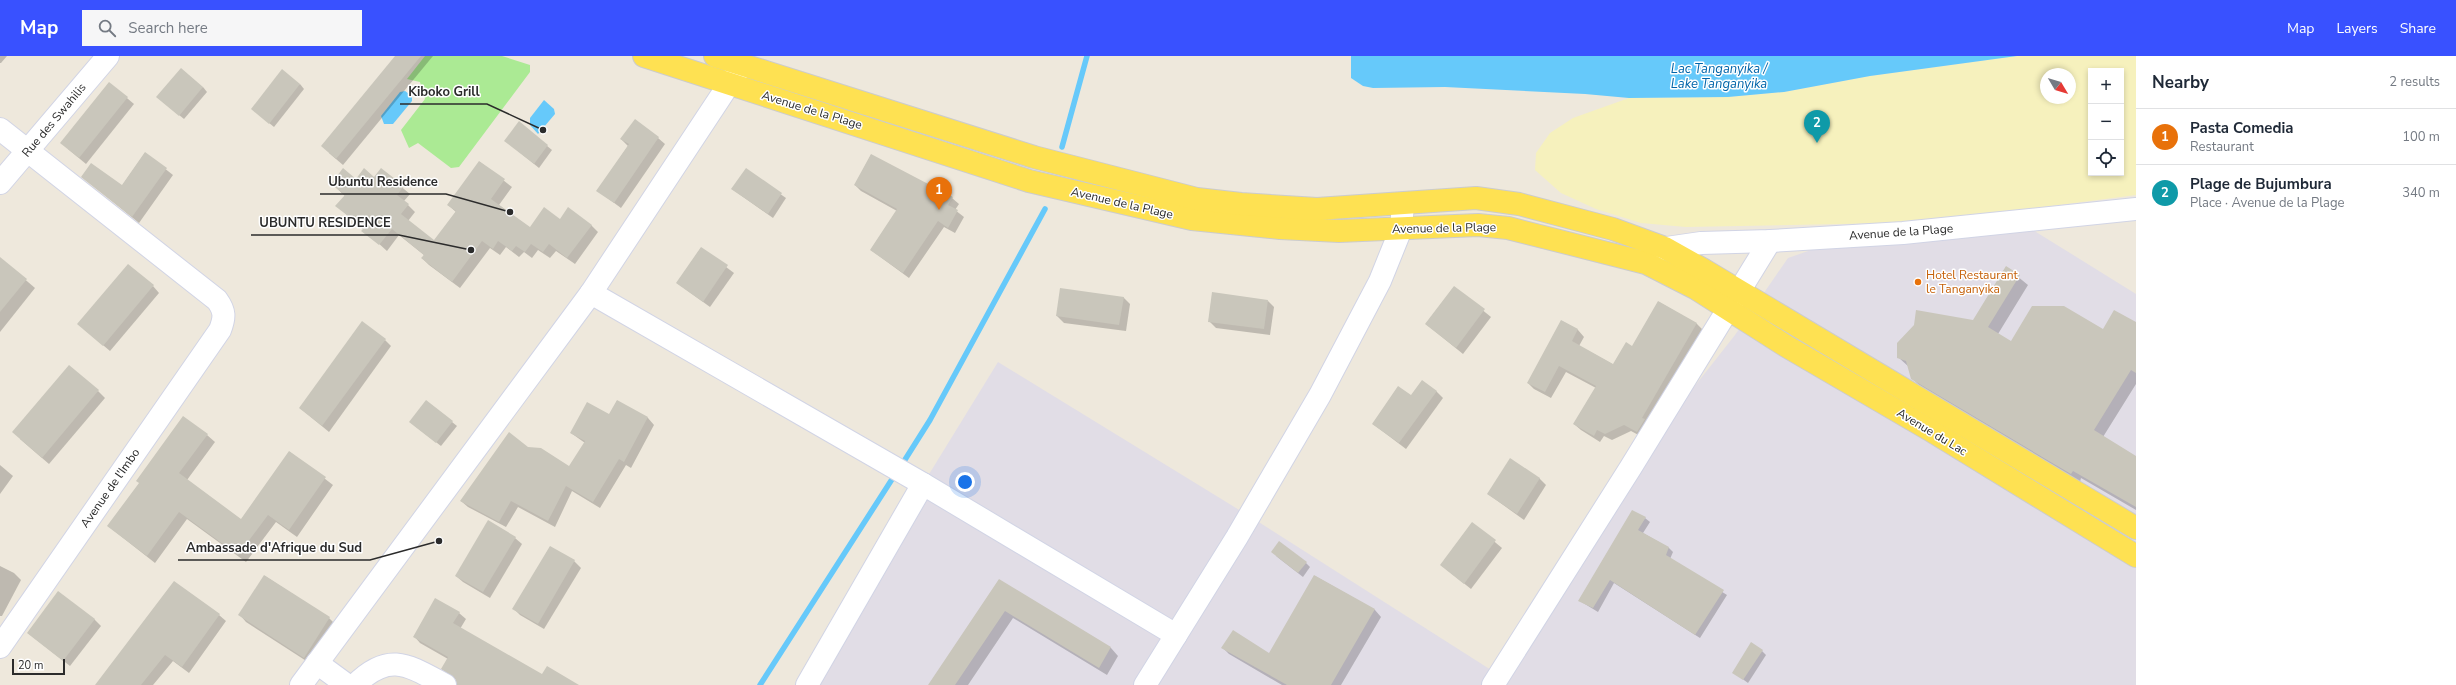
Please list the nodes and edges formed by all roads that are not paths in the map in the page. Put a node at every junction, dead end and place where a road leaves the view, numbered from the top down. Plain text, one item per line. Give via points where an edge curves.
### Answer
1 (108, 56) edge
2 (644, 56) edge
3 (715, 56) edge
4 (742, 65) junction
5 (727, 84) junction
6 (0, 130) edge
7 (28, 150) junction
8 (0, 183) edge
9 (1403, 204) junction
10 (2136, 209) edge
11 (1401, 229) junction
12 (1770, 241) junction
13 (1665, 248) junction
14 (1617, 255) junction
15 (1738, 291) junction
16 (591, 293) junction
17 (1727, 310) junction
18 (917, 480) junction
19 (2136, 528) edge
20 (2136, 556) edge
21 (1176, 635) junction
22 (0, 647) edge
23 (317, 663) junction
24 (301, 685) edge
25 (347, 685) edge
26 (355, 685) edge
27 (445, 685) edge
28 (808, 685) edge
29 (1145, 685) edge
30 (1493, 685) edge

1 - 7 street, Rue des Swahilis
2 - 5 main road, Avenue de la Plage
3 - 4 main road, Avenue de la Plage
4 - 5 street
4 - 9 main road, Avenue de la Plage via 1034,157 1197,199 1317,209
5 - 11 main road, Avenue de la Plage via 905,139 1029,181 1145,209 1192,219 1280,228 1340,231
5 - 16 street
6 - 7 street
7 - 8 street, Rue des Swahilis
7 - 22 street, Avenue de l'Imbo via 217,300 223,309 224,319 220,330
9 - 11 street
9 - 13 main road, Avenue de la Plage via 1476,198 1520,204 1567,215
10 - 12 street, Avenue de la Plage via 1910,232
11 - 14 main road, Avenue de la Plage via 1478,225 1508,228
11 - 21 street via 1380,281 1320,395
12 - 13 street, Avenue de la Plage via 1701,242
12 - 15 street
13 - 14 street, Avenue de la Plage
13 - 15 main road, Avenue de la Plage
14 - 17 main road, Avenue de la Plage via 1660,269 1695,288
15 - 17 street
15 - 19 main road, Avenue du Lac
16 - 18 street
16 - 23 street
17 - 20 main road, Avenue du Lac
17 - 30 street via 1631,468
18 - 21 street
18 - 28 street
21 - 29 street
23 - 24 street
23 - 25 street
26 - 27 street via 369,670 393,663 413,667

